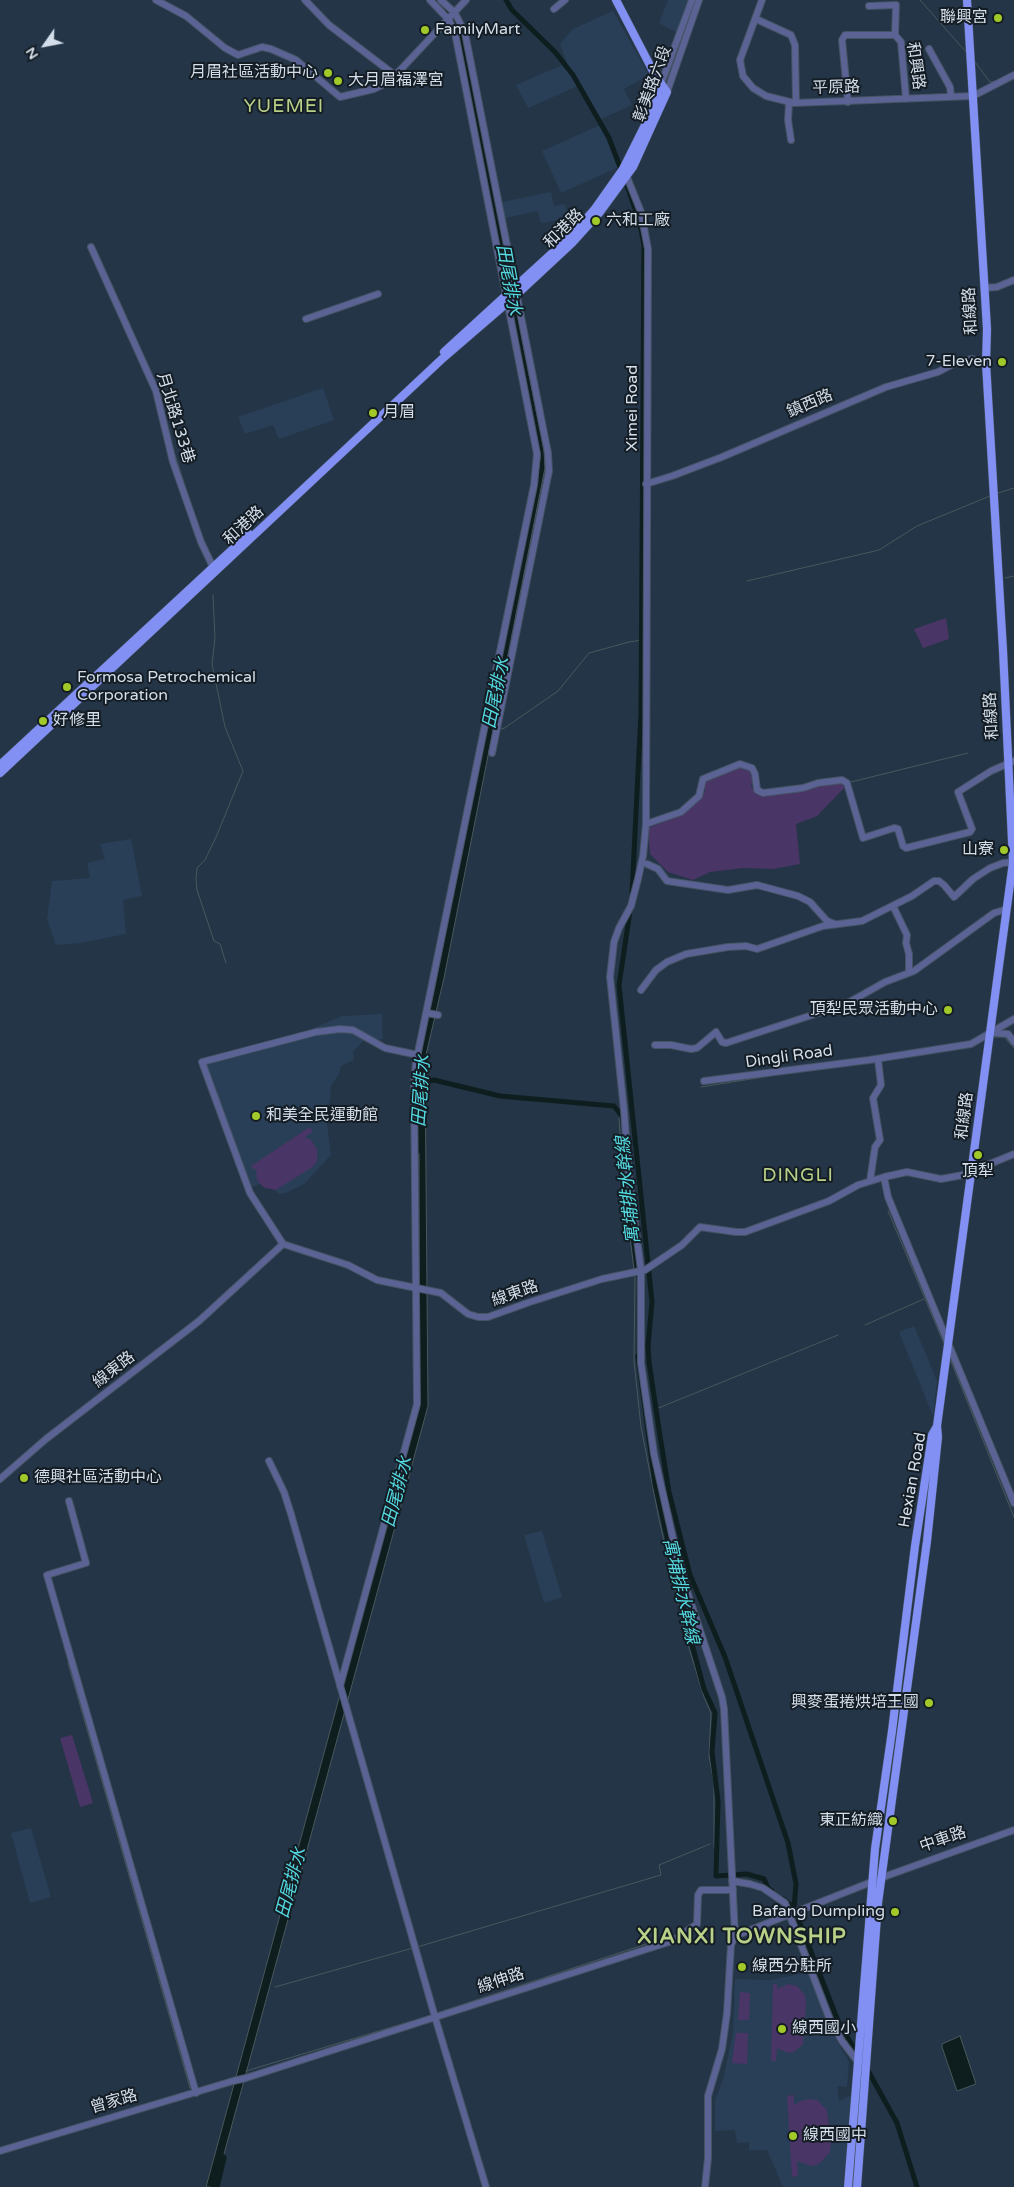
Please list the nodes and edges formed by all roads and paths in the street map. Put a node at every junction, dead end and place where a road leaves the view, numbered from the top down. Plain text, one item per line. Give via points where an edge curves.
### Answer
1 (156, 0) edge
2 (305, 0) edge
3 (430, 0) edge
4 (440, 0) edge
5 (466, 0) edge
6 (565, 0) edge
7 (616, 0) edge
8 (692, 0) edge
9 (699, 0) edge
10 (762, 0) edge
11 (967, 0) edge
12 (869, 6) dead end
13 (554, 9) dead end
14 (452, 17) junction
15 (756, 19) junction
16 (895, 35) junction
17 (929, 49) dead end
18 (1014, 75) edge
19 (396, 76) junction
20 (661, 84) junction
21 (666, 92) junction
22 (973, 96) junction
23 (950, 97) junction
24 (906, 99) junction
25 (848, 102) junction
26 (793, 103) junction
27 (647, 129) junction
28 (791, 140) dead end
29 (623, 174) junction
30 (91, 247) dead end
31 (1014, 280) edge
32 (984, 288) junction
33 (378, 294) dead end
34 (511, 295) junction
35 (306, 319) dead end
36 (986, 363) junction
37 (548, 453) junction
38 (537, 454) junction
39 (646, 484) junction
40 (215, 569) junction
41 (82, 693) junction
42 (492, 753) dead end
43 (1011, 762) edge
44 (0, 765) edge
45 (0, 773) edge
46 (646, 824) junction
47 (1014, 862) edge
48 (647, 864) dead end
49 (893, 906) junction
50 (1006, 909) junction
51 (836, 924) junction
52 (909, 973) junction
53 (641, 990) dead end
54 (427, 1013) junction
55 (438, 1015) dead end
56 (1014, 1019) edge
57 (990, 1033) junction
58 (1014, 1042) edge
59 (655, 1045) dead end
60 (418, 1056) junction
61 (878, 1059) junction
62 (704, 1082) dead end
63 (1014, 1154) edge
64 (971, 1171) junction
65 (884, 1177) junction
66 (870, 1182) junction
67 (283, 1244) junction
68 (641, 1270) junction
69 (416, 1288) junction
70 (949, 1346) junction
71 (937, 1426) joint
72 (268, 1461) dead end
73 (0, 1479) edge
74 (69, 1501) dead end
75 (1014, 1503) edge
76 (340, 1686) junction
77 (896, 1732) junction
78 (1014, 1830) edge
79 (882, 1878) junction
80 (732, 1881) junction
81 (872, 1882) junction
82 (733, 1890) junction
83 (790, 1914) junction
84 (736, 1936) junction
85 (435, 2017) junction
86 (858, 2062) junction
87 (867, 2062) junction
88 (237, 2080) joint
89 (196, 2093) junction
90 (0, 2151) edge
91 (486, 2187) edge
92 (704, 2187) edge
93 (848, 2187) edge
94 (857, 2187) edge

1 - 19 street via 186,16 238,56 262,47 296,60 340,97 374,89
2 - 19 street via 329,25
3 - 14 street
4 - 14 street
5 - 14 street
6 - 13 street
7 - 20 main road
8 - 20 street, 彰美路六段
9 - 21 street, 彰美路六段
10 - 15 street, 平原路
11 - 22 main road, 和線路
12 - 16 street via 896,5
14 - 19 street
14 - 34 street
14 - 34 street via 465,33
15 - 26 street via 791,35 796,45
15 - 26 street, 平原路 via 740,60 743,76 752,88 766,96
16 - 24 street, 和興路 via 901,42
16 - 25 street, 和興路 via 846,35 842,40
17 - 23 street via 950,87
18 - 22 street, 平原路
20 - 21 main road
20 - 27 main road, 彰美路六段
21 - 27 main road, 彰美路六段
22 - 23 street, 平原路
22 - 32 main road, 和線路
23 - 24 street, 平原路
24 - 25 street, 平原路
25 - 26 street, 平原路
26 - 28 street via 788,120
27 - 29 main road, 彰美路六段
29 - 34 main road, 和港路 via 573,234
29 - 39 street, Ximei Road via 641,212 648,249
30 - 40 street, 月北路133巷 via 156,391 173,462 201,542
31 - 32 street
32 - 36 main road, 和線路
33 - 35 street
34 - 37 street
34 - 38 street
34 - 40 main road, 和港路
36 - 39 street, 鎮西路 via 972,359 957,362 938,372 886,387 722,456
36 - 43 main road, 和線路
37 - 38 street
37 - 42 street via 549,471
38 - 54 street via 534,485
39 - 46 street, Ximei Road
40 - 41 main road, 和港路
41 - 44 main road, 和港路
41 - 45 main road, 和港路
43 - 46 street via 958,792 972,829 970,832 906,848 898,829 894,828 863,838 846,783 842,780 763,793 757,790 752,768 740,764 703,779 699,796 681,812
43 - 47 main road, 和線路
46 - 68 street, Ximei Road via 643,856 630,906 614,942 611,989
47 - 49 street via 990,868 954,897 934,881
47 - 50 main road, 和線路
48 - 51 street via 658,869 667,881 728,890 757,885 798,896
49 - 51 street via 862,921
49 - 52 street via 908,935
50 - 52 street via 994,913
50 - 57 main road, 和線路
51 - 53 street via 757,949 728,946 686,954 656,970
52 - 59 street via 885,982 846,1004 751,1037 724,1043 716,1032 698,1048
54 - 55 street
54 - 60 street
56 - 57 street, Dingli Road
57 - 58 street via 1008,1034
57 - 61 street, Dingli Road via 971,1044
57 - 64 main road, 和線路
60 - 67 street via 385,1048 353,1030 340,1029 316,1032 202,1062 250,1193
60 - 69 street via 414,1084
61 - 62 street, Dingli Road
61 - 66 street via 881,1085 873,1098 880,1140 875,1147
63 - 64 street, 線東路
64 - 65 street, 線東路 via 941,1179 907,1172
64 - 70 main road, 和線路
65 - 66 street, 線東路
65 - 70 street via 888,1198
66 - 68 street, 線東路 via 745,1232 700,1227 682,1245
67 - 69 street, 線東路 via 348,1265 377,1280
67 - 73 street, 線東路 via 199,1321 46,1439
68 - 69 street, 線東路 via 602,1279 488,1317 468,1314 441,1293
68 - 80 street, Ximei Road via 641,1363 654,1454 680,1570 723,1703
69 - 76 street via 417,1404
70 - 71 main road, 和線路
70 - 75 street
71 - 77 main road, Hexian Road via 932,1435 916,1546
72 - 76 street via 284,1492
74 - 89 street via 86,1563 47,1575
76 - 85 street
77 - 79 main road, Hexian Road
77 - 81 main road, Hexian Road
78 - 79 street, 中車路
79 - 81 street
79 - 87 main road, Hexian Road
80 - 82 street, Ximei Road
80 - 83 street via 768,1891 785,1903
81 - 83 street
81 - 86 main road, Hexian Road
82 - 84 street, Ximei Road
82 - 85 street, 線伸路 via 701,1890 697,1924 672,1942
83 - 84 street
83 - 86 street via 830,2020
84 - 92 street, Ximei Road via 731,1945 722,2049 708,2096 708,2158
85 - 88 street, 線伸路
85 - 91 street
86 - 87 street
86 - 93 main road, Hexian Road
87 - 94 main road, Hexian Road
88 - 89 street, 曾家路
89 - 90 street, 曾家路

